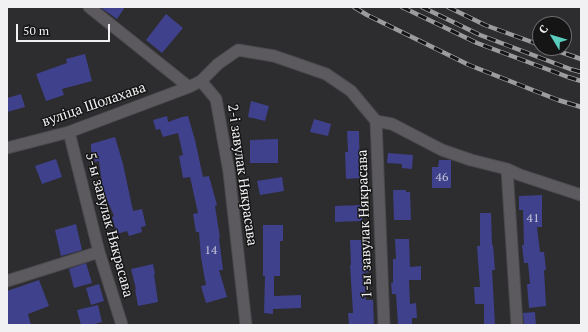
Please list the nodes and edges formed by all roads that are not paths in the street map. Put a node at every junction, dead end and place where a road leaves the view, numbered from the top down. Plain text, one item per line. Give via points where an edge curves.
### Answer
1 (89, 7) edge
2 (201, 81) junction
3 (189, 87) junction
4 (376, 121) junction
5 (69, 132) junction
6 (7, 148) edge
7 (506, 169) junction
8 (581, 195) edge
9 (99, 252) junction
10 (7, 281) edge
11 (122, 325) edge
12 (246, 325) edge
13 (384, 325) edge
14 (516, 325) edge

1 - 3 street
2 - 3 street
2 - 4 street via 218,64 238,50 274,56 326,74 351,91
2 - 12 street, 2-і завулак Някрасава via 216,99 229,172
3 - 5 street, вуліца Шолахава
4 - 7 street via 392,124 442,150
4 - 13 street, 1-ы завулак Някрасава
5 - 6 street, вуліца Шолахава
5 - 9 street, 5-ы завулак Някрасава
7 - 8 street
7 - 14 street
9 - 10 street
9 - 11 street, 5-ы завулак Някрасава

